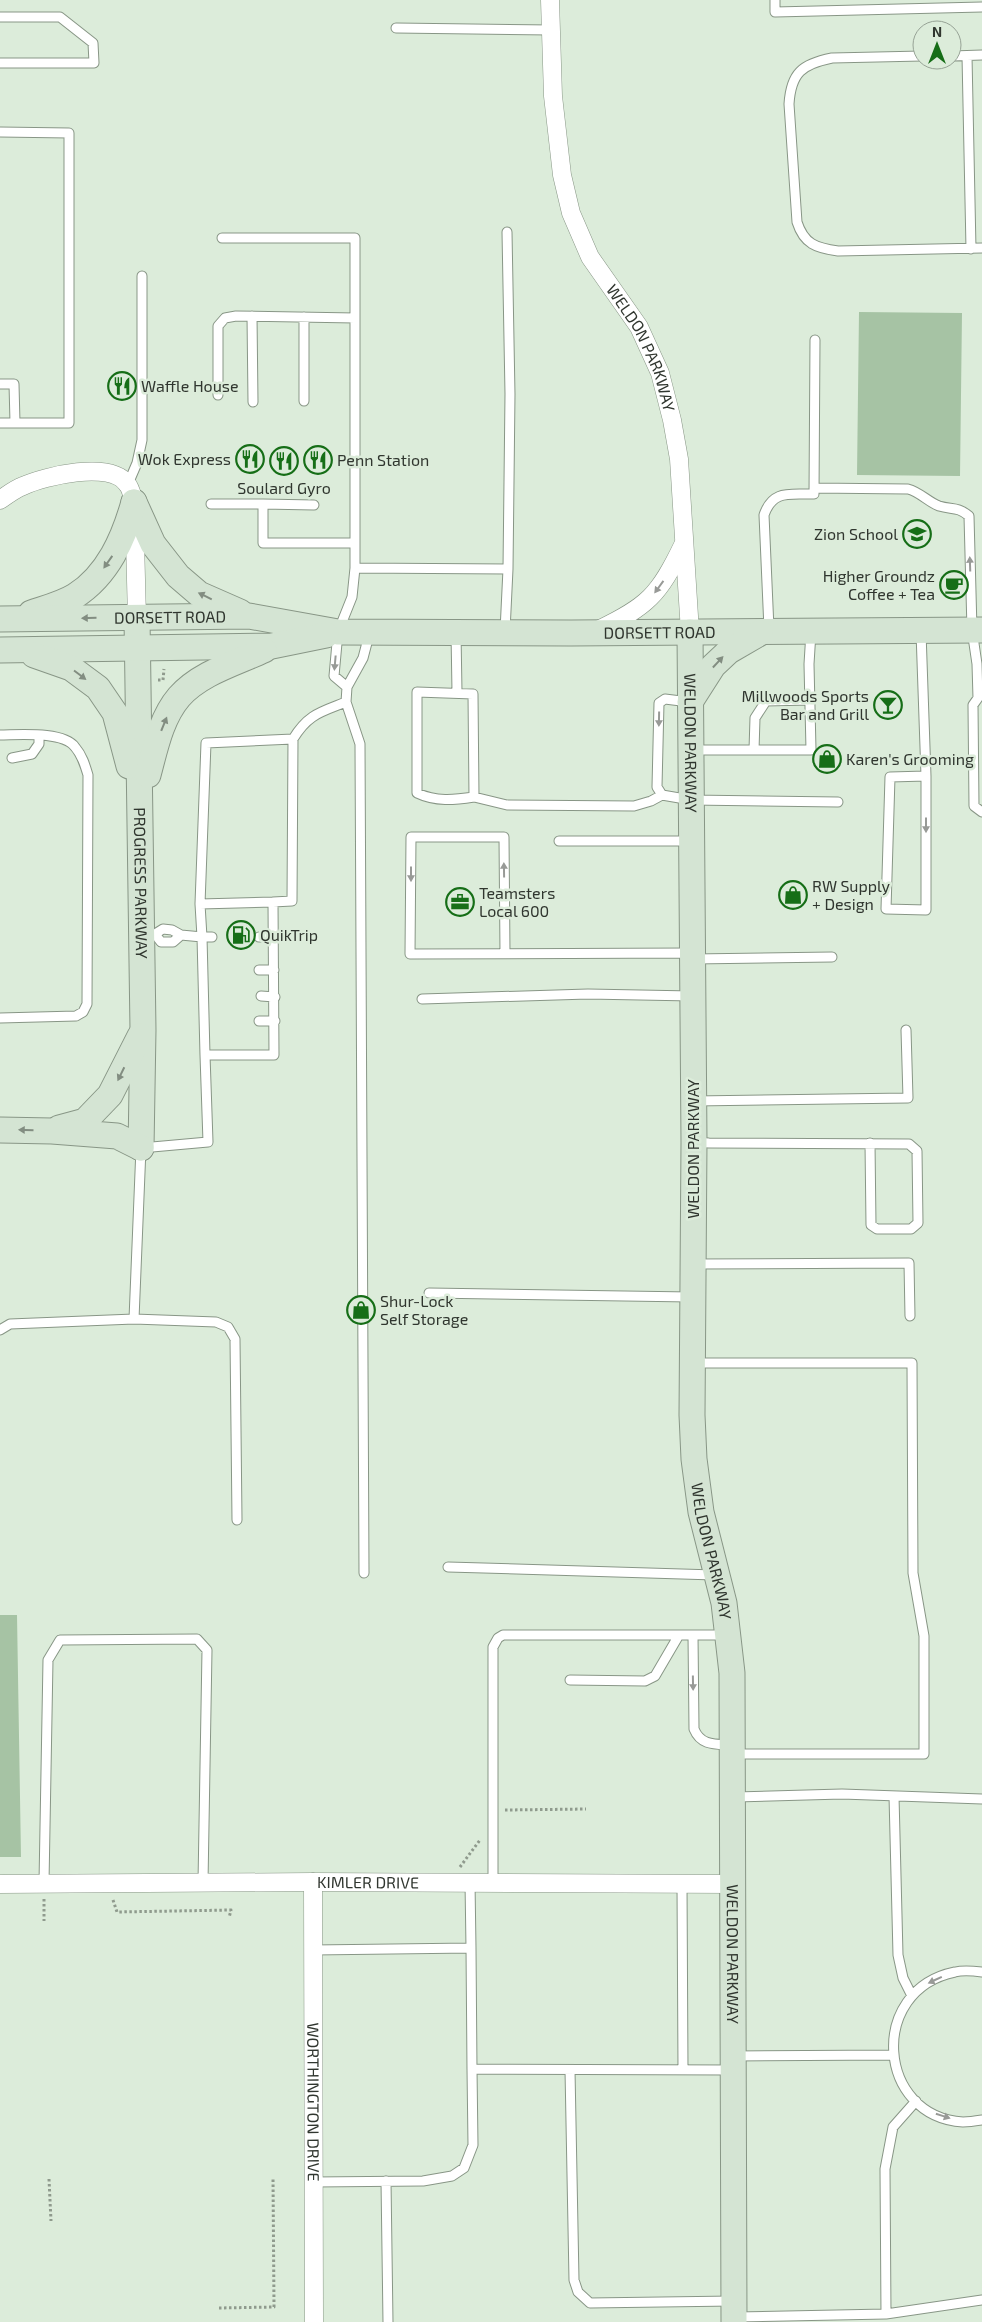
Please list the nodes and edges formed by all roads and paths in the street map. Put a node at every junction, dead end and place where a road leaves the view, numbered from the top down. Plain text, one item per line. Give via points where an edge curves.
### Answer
1 (550, 0) edge
2 (775, 0) edge
3 (954, 4) edge
4 (982, 8) edge
5 (0, 17) edge
6 (396, 28) dead end
7 (551, 30) junction
8 (982, 55) edge
9 (912, 56) edge
10 (962, 56) edge
11 (967, 56) junction
12 (0, 63) edge
13 (0, 132) edge
14 (507, 232) dead end
15 (222, 238) dead end
16 (972, 248) junction
17 (982, 248) edge
18 (142, 276) dead end
19 (252, 316) junction
20 (304, 317) junction
21 (356, 318) junction
22 (815, 340) dead end
23 (0, 384) edge
24 (218, 395) dead end
25 (304, 401) dead end
26 (253, 402) dead end
27 (0, 423) edge
28 (15, 423) junction
29 (814, 488) junction
30 (131, 493) junction
31 (0, 500) edge
32 (211, 504) dead end
33 (264, 504) junction
34 (314, 505) dead end
35 (354, 543) junction
36 (683, 545) junction
37 (354, 568) junction
38 (508, 569) junction
39 (249, 616) junction
40 (138, 618) junction
41 (7, 619) edge
42 (977, 630) edge
43 (338, 632) junction
44 (370, 632) junction
45 (690, 632) junction
46 (765, 632) junction
47 (812, 632) junction
48 (921, 632) junction
49 (456, 633) junction
50 (505, 633) junction
51 (593, 633) junction
52 (272, 646) junction
53 (138, 648) junction
54 (10, 650) edge
55 (164, 666) dead end
56 (153, 680) dead end
57 (347, 687) junction
58 (457, 692) junction
59 (980, 699) edge
60 (810, 700) junction
61 (346, 702) junction
62 (690, 702) junction
63 (0, 735) edge
64 (39, 736) junction
65 (293, 739) junction
66 (691, 750) junction
67 (754, 750) junction
68 (12, 758) dead end
69 (926, 776) junction
70 (662, 795) junction
71 (474, 797) junction
72 (691, 800) junction
73 (838, 802) dead end
74 (140, 804) junction
75 (982, 812) edge
76 (692, 841) junction
77 (559, 842) dead end
78 (272, 902) junction
79 (200, 904) junction
80 (148, 934) junction
81 (202, 937) junction
82 (212, 937) dead end
83 (258, 937) dead end
84 (273, 937) junction
85 (505, 954) junction
86 (693, 956) junction
87 (832, 957) dead end
88 (260, 970) dead end
89 (274, 970) junction
90 (261, 996) dead end
91 (693, 996) junction
92 (274, 997) junction
93 (422, 999) dead end
94 (0, 1018) edge
95 (259, 1021) dead end
96 (275, 1021) junction
97 (143, 1030) junction
98 (906, 1030) dead end
99 (205, 1055) junction
100 (694, 1101) junction
101 (0, 1130) edge
102 (52, 1131) junction
103 (694, 1142) junction
104 (870, 1143) junction
105 (0, 1146) edge
106 (141, 1148) junction
107 (693, 1264) junction
108 (429, 1293) dead end
109 (692, 1297) junction
110 (910, 1316) dead end
111 (134, 1319) junction
112 (0, 1330) edge
113 (692, 1363) junction
114 (237, 1520) dead end
115 (448, 1567) dead end
116 (364, 1573) dead end
117 (718, 1575) junction
118 (679, 1635) junction
119 (693, 1635) junction
120 (729, 1635) junction
121 (570, 1680) dead end
122 (733, 1749) junction
123 (894, 1796) junction
124 (734, 1798) junction
125 (982, 1799) edge
126 (586, 1809) dead end
127 (494, 1821) junction
128 (459, 1867) dead end
129 (313, 1882) junction
130 (470, 1882) junction
131 (44, 1883) junction
132 (203, 1883) junction
133 (492, 1883) junction
134 (0, 1884) edge
135 (682, 1884) junction
136 (734, 1884) junction
137 (105, 1900) dead end
138 (35, 1901) dead end
139 (52, 1901) dead end
140 (229, 1918) dead end
141 (471, 1948) junction
142 (313, 1950) junction
143 (982, 1972) edge
144 (912, 1996) junction
145 (893, 2055) junction
146 (733, 2063) junction
147 (472, 2069) junction
148 (570, 2070) junction
149 (683, 2070) junction
150 (916, 2101) junction
151 (982, 2120) edge
152 (273, 2177) dead end
153 (49, 2179) dead end
154 (386, 2181) junction
155 (314, 2182) junction
156 (51, 2221) dead end
157 (982, 2300) edge
158 (219, 2308) dead end
159 (734, 2313) edge
160 (886, 2314) junction
161 (314, 2322) edge
162 (388, 2322) edge

1 - 7 street, WELDON PARKWAY
2 - 3 lane via 775,12
3 - 4 lane
5 - 12 lane via 60,17 93,43 94,63
6 - 7 lane
7 - 36 street, WELDON PARKWAY via 553,96 562,175 571,214 590,258 639,327 660,373 679,459
8 - 11 lane
9 - 16 lane via 832,58 797,73 790,86 789,104 797,222 801,235 821,249 838,251
10 - 11 lane
11 - 16 lane
13 - 28 lane via 69,133 69,423
14 - 38 lane via 510,394
15 - 21 lane via 355,238
16 - 17 lane
18 - 30 lane via 142,440
19 - 20 lane
19 - 24 lane via 225,318 218,326
19 - 26 lane
20 - 21 lane
20 - 25 lane
21 - 35 lane
22 - 29 lane
23 - 28 lane via 14,384
27 - 28 lane
42 -> 29 lane via 968,516 960,508 938,506 908,489
29 - 46 lane via 814,494 780,495 769,502 764,515
30 - 31 street via 112,474 62,473 22,486
39 -> 30 street via 199,594 178,576 153,544
30 - 40 street
30 -> 41 street via 125,533 101,572 76,595
32 - 33 lane
33 - 34 lane
33 - 35 lane via 263,543
35 - 37 lane
36 - 45 street, WELDON PARKWAY
36 -> 51 street via 668,576 652,597 628,616
37 - 38 lane
37 - 43 lane via 352,597
38 - 50 lane
39 - 40 street, DORSETT ROAD
39 - 43 street, DORSETT ROAD
40 -> 41 street, DORSETT ROAD
40 - 53 street, PROGRESS PARKWAY
42 - 48 street, DORSETT ROAD
42 - 59 lane
43 - 44 street, DORSETT ROAD
43 - 52 street, DORSETT ROAD
43 -> 57 lane via 334,676
44 - 49 street, DORSETT ROAD
44 - 57 lane via 363,658
45 - 46 street, DORSETT ROAD
45 - 51 street, DORSETT ROAD
45 - 62 street, WELDON PARKWAY
46 - 47 street, DORSETT ROAD
62 -> 46 street via 713,666 728,651
47 - 48 street, DORSETT ROAD
47 - 60 lane
48 - 69 lane
49 - 50 street, DORSETT ROAD
49 - 58 lane
50 - 51 street, DORSETT ROAD
52 - 53 street, DORSETT ROAD
74 -> 52 street via 157,741 180,696 202,678
53 - 54 street, DORSETT ROAD
53 - 74 street, PROGRESS PARKWAY
54 -> 74 street via 70,668 98,688 115,713
55 - 56 path via 163,680
57 - 61 lane
58 - 71 lane via 473,694
58 - 71 lane via 416,692 417,793 438,800
59 - 75 lane via 973,705 974,806
60 - 67 lane via 766,701 755,718
60 - 67 lane via 811,750
61 - 65 lane via 303,723
61 - 116 lane via 360,744
62 - 66 street, WELDON PARKWAY
62 -> 70 lane via 665,699 659,703 657,787
63 - 64 lane
64 - 68 lane via 39,744 32,754
64 - 94 lane via 62,738 74,745 88,775 86,1004 83,1012 76,1016
65 - 78 lane via 292,901
65 - 79 lane via 206,742
66 - 67 lane
66 - 72 street, WELDON PARKWAY
69 -> 69 lane via 926,910 886,909 890,777
70 - 71 lane via 634,806 507,805
70 - 72 lane
72 - 73 lane
72 - 76 street, WELDON PARKWAY
74 - 80 street, PROGRESS PARKWAY
76 - 77 lane
76 - 86 street, WELDON PARKWAY
78 - 79 lane
78 - 84 lane
79 - 81 lane
80 - 81 lane via 161,942 173,942 181,935
80 - 97 street, PROGRESS PARKWAY
81 - 82 lane
81 - 99 lane via 208,996
83 - 84 lane
84 - 89 lane
85 -> 85 lane via 504,838 411,837 410,954
85 - 86 lane
86 - 87 lane
86 - 91 street, WELDON PARKWAY
88 - 89 lane
89 - 92 lane
90 - 92 lane
91 - 93 lane via 588,994
91 - 100 street, WELDON PARKWAY
92 - 96 lane
95 - 96 lane
96 - 99 lane via 274,1055
97 -> 102 street via 110,1095 85,1120
97 - 106 street, PROGRESS PARKWAY
98 - 100 lane via 908,1098
99 - 106 lane via 208,1142
100 - 103 street, WELDON PARKWAY
102 -> 101 street
102 - 106 street via 117,1136
103 - 104 lane
103 - 107 street, WELDON PARKWAY
104 - 104 lane via 909,1144 917,1151 918,1223 911,1229 878,1229 871,1225
105 - 106 street
106 - 111 lane
107 - 109 street, WELDON PARKWAY
107 - 110 lane via 909,1263
108 - 109 lane
109 - 113 street, WELDON PARKWAY
111 - 112 lane via 10,1324
111 - 114 lane via 216,1322 228,1327 235,1339
113 - 117 street, WELDON PARKWAY via 694,1459 701,1512
113 - 122 lane via 912,1363 913,1573 924,1636 924,1754
115 - 117 lane
117 - 120 street, WELDON PARKWAY
118 - 119 lane
118 - 121 lane via 655,1676 650,1679
118 - 127 lane via 503,1635 498,1638 493,1647
119 - 120 lane
119 -> 122 lane via 694,1729 703,1742
120 - 122 street, WELDON PARKWAY
122 - 124 street, WELDON PARKWAY
123 - 124 lane via 842,1794
123 - 125 lane
123 - 144 lane via 898,1955 903,1978
124 - 136 street, WELDON PARKWAY
126 - 127 path via 506,1809
127 - 128 path
127 - 133 lane
129 - 130 street, KIMLER DRIVE
129 - 132 street, KIMLER DRIVE
129 - 142 street, WORTHINGTON DRIVE
130 - 133 street, KIMLER DRIVE
130 - 141 lane
131 - 132 street, KIMLER DRIVE
131 - 132 lane via 48,1660 60,1640 196,1639 207,1650
131 - 134 street, KIMLER DRIVE
133 - 135 street, KIMLER DRIVE
135 - 136 street, KIMLER DRIVE
135 - 149 lane
136 - 146 street, WELDON PARKWAY
137 - 140 path via 114,1900 116,1912 231,1910
138 - 139 path
141 - 142 lane
141 - 147 lane
142 - 155 street, WORTHINGTON DRIVE
143 -> 144 lane via 948,1974 932,1980
144 - 145 lane via 900,2014 894,2034
145 - 146 lane
145 - 150 lane via 900,2080
146 - 149 lane
146 - 159 street, WELDON PARKWAY
147 - 148 lane
147 - 154 lane via 473,2145 464,2168 439,2179
148 - 149 lane
148 - 159 lane via 574,2280 578,2292 590,2303
150 -> 151 lane via 937,2116 962,2122
150 - 160 lane via 893,2127 885,2170
152 - 158 path via 274,2307
153 - 156 path
154 - 155 lane
154 - 162 lane
155 - 161 street, WORTHINGTON DRIVE
157 - 160 lane
159 - 160 lane

